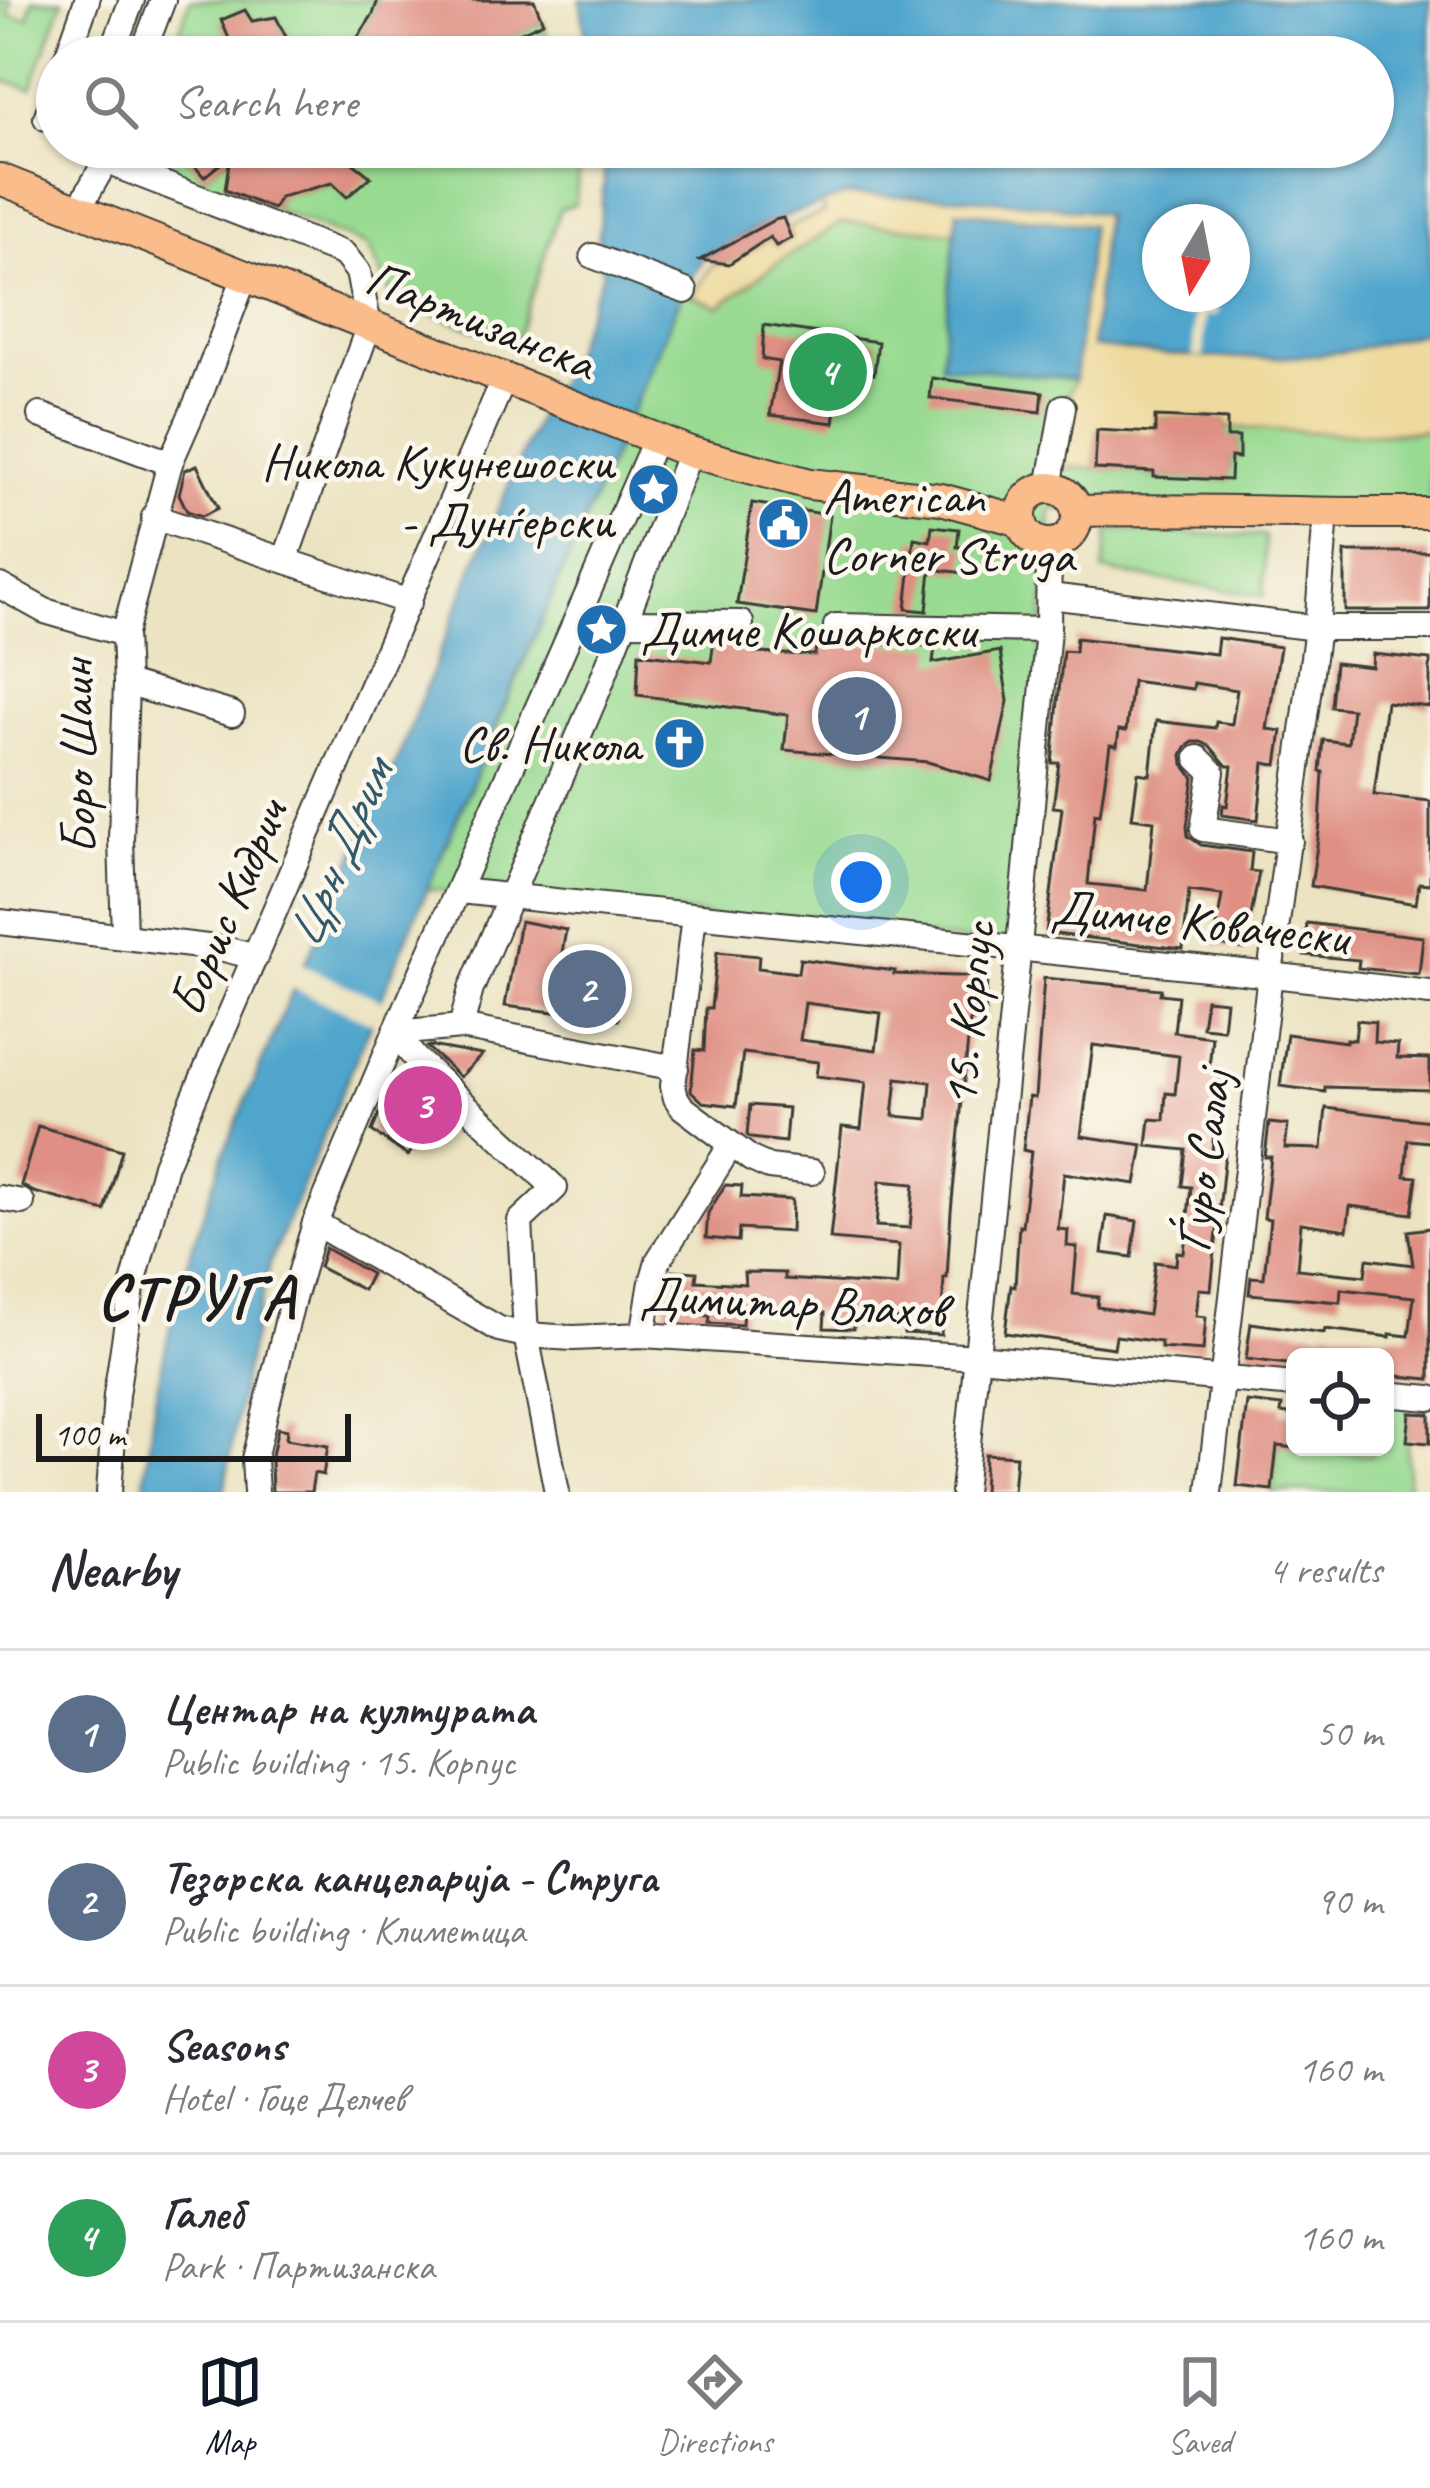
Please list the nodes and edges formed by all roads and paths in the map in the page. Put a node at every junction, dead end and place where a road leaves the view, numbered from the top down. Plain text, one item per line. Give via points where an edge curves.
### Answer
1 (87, 0) edge
2 (132, 0) edge
3 (163, 0) edge
4 (75, 36) edge
5 (118, 36) edge
6 (149, 36) edge
7 (99, 168) edge
8 (122, 168) edge
9 (0, 179) edge
10 (78, 210) junction
11 (593, 256) dead end
12 (245, 276) junction
13 (685, 292) dead end
14 (369, 326) junction
15 (512, 382) junction
16 (1063, 407) dead end
17 (40, 415) dead end
18 (656, 440) junction
19 (690, 452) junction
20 (170, 463) junction
21 (1034, 501) junction
22 (1077, 511) junction
23 (1430, 513) edge
24 (1326, 514) junction
25 (154, 517) junction
26 (1049, 544) junction
27 (285, 560) junction
28 (0, 586) edge
29 (1049, 596) junction
30 (409, 602) junction
31 (624, 622) junction
32 (741, 623) dead end
33 (836, 626) dead end
34 (1317, 628) junction
35 (1430, 628) edge
36 (1048, 630) junction
37 (124, 634) junction
38 (126, 682) junction
39 (232, 714) dead end
40 (1198, 758) dead end
41 (1290, 841) junction
42 (459, 891) junction
43 (508, 896) junction
44 (694, 916) junction
45 (0, 922) edge
46 (124, 937) junction
47 (1019, 946) junction
48 (256, 957) junction
49 (1270, 974) junction
50 (1430, 993) edge
51 (461, 1027) junction
52 (395, 1033) junction
53 (676, 1067) junction
54 (731, 1145) junction
55 (812, 1172) dead end
56 (315, 1223) junction
57 (526, 1335) junction
58 (644, 1335) junction
59 (977, 1357) junction
60 (1222, 1378) junction
61 (1286, 1384) edge
62 (1394, 1395) edge
63 (1430, 1398) edge
64 (109, 1492) edge
65 (256, 1492) edge
66 (557, 1492) edge
67 (963, 1492) edge
68 (1209, 1492) edge

1 - 4 street
2 - 5 street
3 - 6 street
7 - 10 street
8 - 14 street via 344,254 358,272
9 - 10 main road, Партизанска
10 - 12 main road, Партизанска
11 - 13 street
12 - 14 main road, Партизанска
12 - 20 street
14 - 15 main road, Партизанска
14 - 27 street
15 - 18 main road, Партизанска
15 - 30 street, Борис Кидрич
16 - 21 street
17 - 20 street
18 - 19 main road, Партизанска
18 - 42 street
19 - 21 main road, Партизанска via 810,484
19 - 31 street
20 - 25 street
21 - 22 main road via 1062,491
21 - 26 main road via 1027,532
22 - 24 main road
22 - 26 main road via 1070,534
23 - 24 main road
24 - 34 street, Ѓуро Салај
25 - 27 street
25 - 37 street
26 - 29 street, 15. Корпус
27 - 30 street
28 - 37 street, Боро Шаин via 45,611
29 - 34 street
29 - 36 street, 15. Корпус
30 - 48 street, Борис Кидрич
31 - 32 street
31 - 43 street
33 - 36 street
34 - 35 street
34 - 41 street, Ѓуро Салај
36 - 47 street, 15. Корпус
37 - 38 street, Боро Шаин
38 - 39 street
38 - 46 street, Боро Шаин
40 - 41 street via 1212,772 1204,829
41 - 49 street, Ѓуро Салај
42 - 43 street, Димче Ковачески
42 - 52 street
43 - 44 street, Димче Ковачески
43 - 51 street
44 - 47 street, Димче Ковачески
44 - 53 street
45 - 46 street
46 - 48 street
47 - 49 street, Димче Ковачески
47 - 59 street, 15. Корпус
48 - 64 street, Борис Кидрич via 165,1165 132,1288
49 - 50 street, Димче Ковачески
49 - 60 street, Ѓуро Салај
51 - 52 street
51 - 53 street
52 - 56 street
52 - 57 street via 555,1188 520,1221
53 - 54 street via 682,1107
54 - 55 street via 769,1167
54 - 58 street via 658,1261
56 - 57 street, Димитар Влахов via 499,1329
56 - 65 street via 254,1459
57 - 58 street, Димитар Влахов
57 - 66 street
58 - 59 street, Димитар Влахов
59 - 60 street, Димитар Влахов
59 - 67 street, 15. Корпус
60 - 61 street, Димитар Влахов
60 - 68 street, Ѓуро Салај
62 - 63 street

